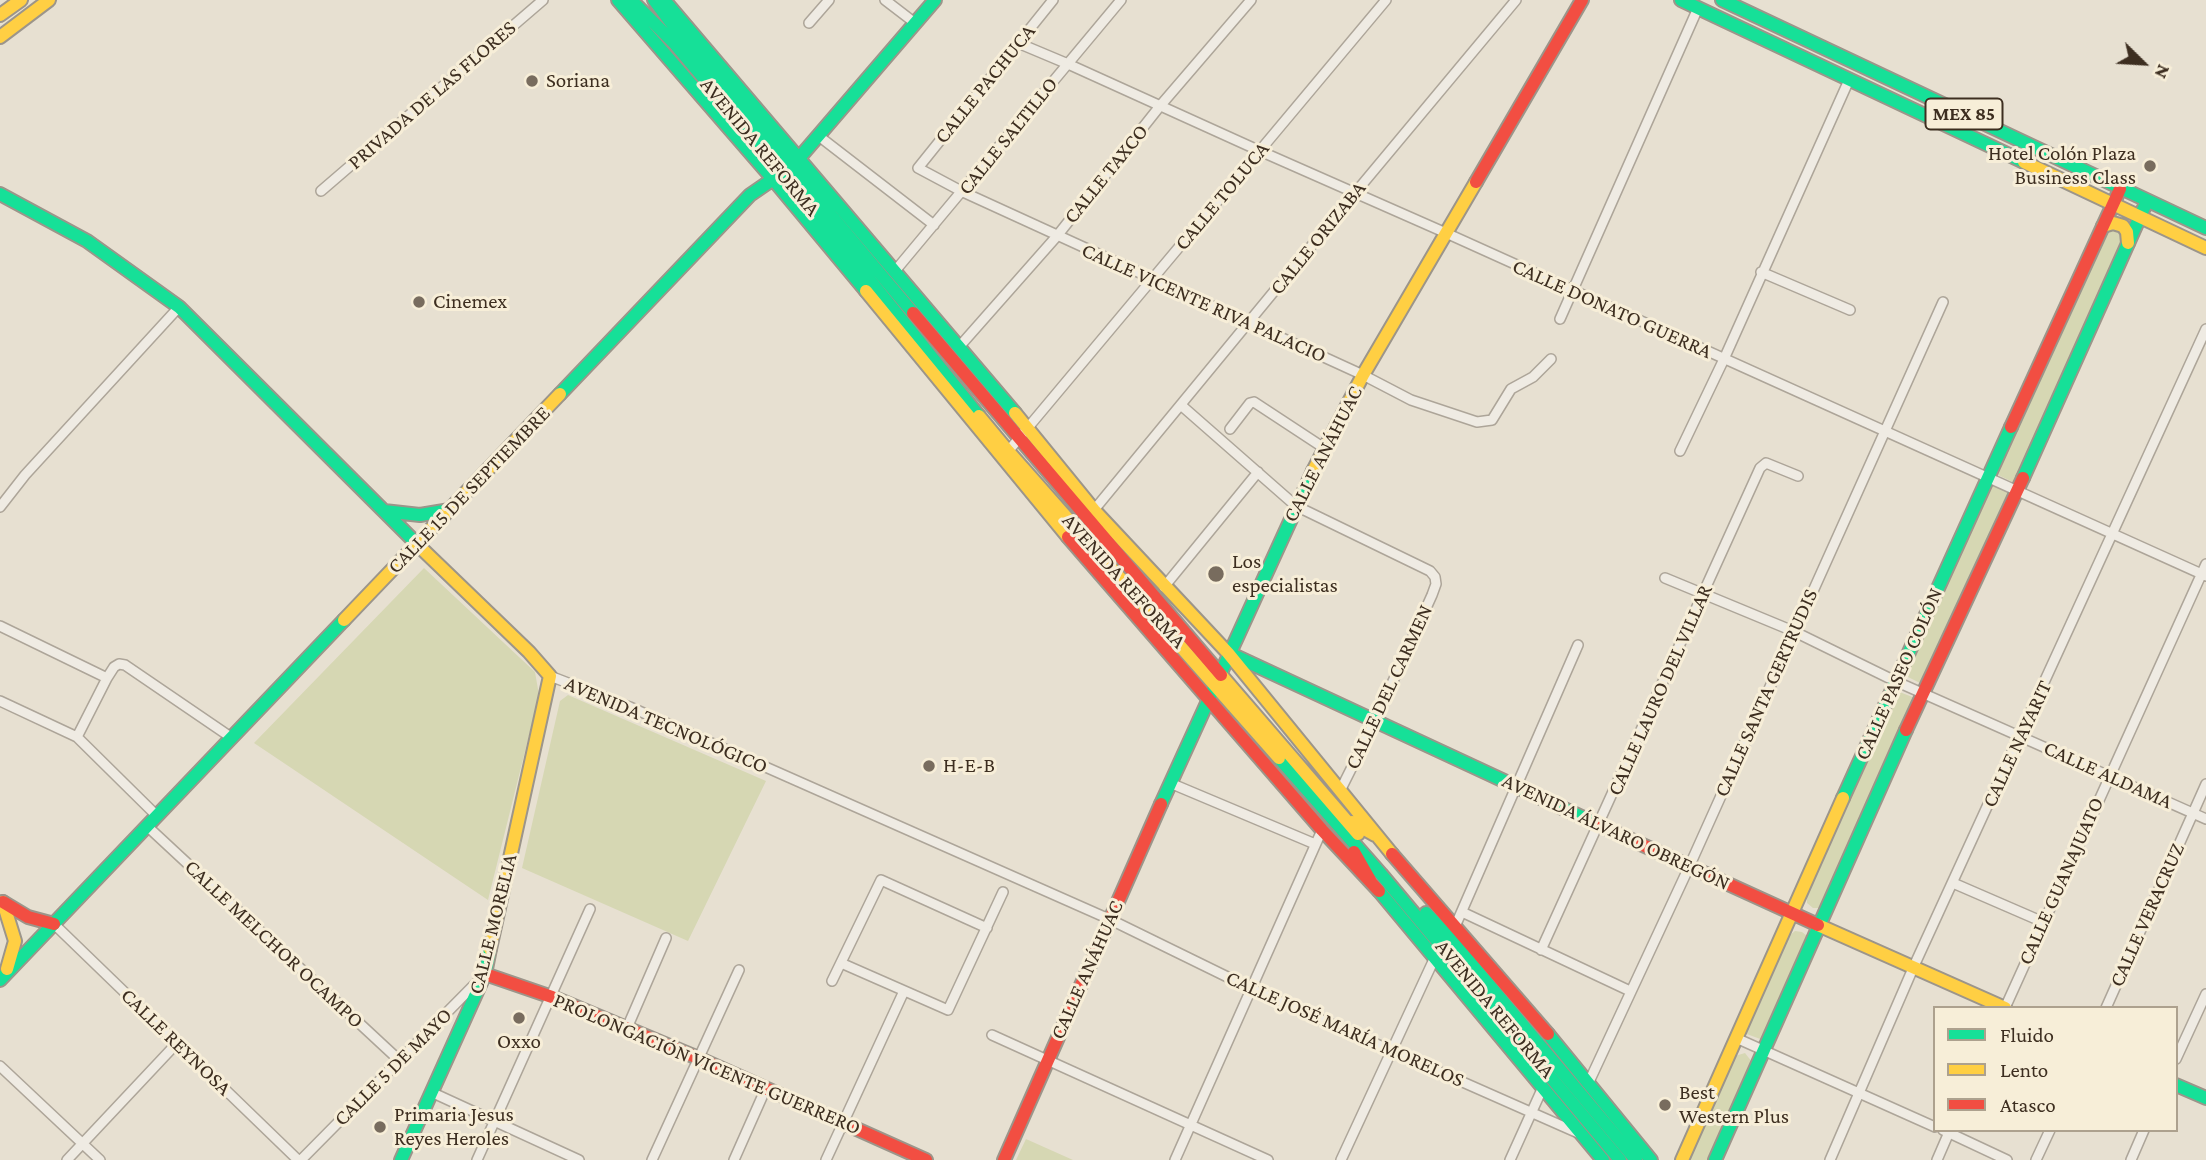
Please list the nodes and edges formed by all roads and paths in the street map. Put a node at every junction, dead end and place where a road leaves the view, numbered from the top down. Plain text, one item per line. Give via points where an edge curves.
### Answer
1 (21, 0) edge
2 (49, 0) edge
3 (543, 0) edge
4 (618, 0) edge
5 (631, 0) edge
6 (654, 0) edge
7 (664, 0) edge
8 (829, 0) edge
9 (886, 0) edge
10 (935, 0) edge
11 (1053, 0) edge
12 (1121, 0) edge
13 (1251, 0) edge
14 (1386, 0) edge
15 (1516, 0) edge
16 (1582, 0) edge
17 (1681, 0) edge
18 (1722, 0) edge
19 (1698, 8) junction
20 (0, 15) edge
21 (809, 23) dead end
22 (915, 23) junction
23 (0, 37) edge
24 (1017, 43) junction
25 (1068, 64) junction
26 (1849, 79) junction
27 (1160, 106) junction
28 (820, 137) junction
29 (1259, 151) junction
30 (787, 169) junction
31 (918, 169) joint
32 (2120, 189) junction
33 (321, 191) dead end
34 (962, 192) junction
35 (1354, 192) junction
36 (0, 194) edge
37 (2147, 201) junction
38 (2113, 205) junction
39 (2140, 217) junction
40 (934, 225) junction
41 (2103, 226) junction
42 (2206, 228) edge
43 (1446, 233) junction
44 (1057, 236) junction
45 (2128, 243) junction
46 (2206, 248) edge
47 (895, 271) junction
48 (1761, 272) junction
49 (1153, 279) junction
50 (1572, 291) junction
51 (1942, 302) dead end
52 (179, 307) junction
53 (1850, 310) dead end
54 (1560, 319) dead end
55 (1250, 322) junction
56 (2206, 329) edge
57 (959, 347) junction
58 (1551, 359) dead end
59 (1724, 359) junction
60 (1363, 375) junction
61 (1182, 406) junction
62 (1028, 428) junction
63 (1230, 429) dead end
64 (1885, 431) junction
65 (1019, 440) junction
66 (1324, 448) junction
67 (1679, 451) dead end
68 (1006, 453) junction
69 (1258, 472) junction
70 (1798, 476) dead end
71 (1989, 479) junction
72 (2017, 491) junction
73 (1296, 506) junction
74 (0, 507) edge
75 (450, 510) junction
76 (1094, 510) junction
77 (384, 511) junction
78 (2113, 533) junction
79 (1106, 541) junction
80 (417, 544) junction
81 (2206, 564) edge
82 (2204, 575) edge
83 (1665, 578) dead end
84 (1164, 587) junction
85 (1702, 594) junction
86 (0, 626) edge
87 (1793, 631) junction
88 (1578, 645) dead end
89 (1228, 653) junction
90 (550, 676) junction
91 (107, 678) junction
92 (1217, 678) junction
93 (1895, 681) junction
94 (1922, 694) junction
95 (1208, 697) junction
96 (0, 701) edge
97 (1375, 721) junction
98 (2021, 735) junction
99 (77, 737) junction
100 (232, 738) junction
101 (2109, 775) junction
102 (1170, 783) junction
103 (2206, 784) edge
104 (1517, 787) junction
105 (1340, 791) junction
106 (2193, 813) junction
107 (158, 816) junction
108 (2206, 819) edge
109 (1342, 823) junction
110 (1599, 825) junction
111 (147, 827) junction
112 (1322, 830) junction
113 (1375, 835) junction
114 (1315, 844) junction
115 (1689, 867) junction
116 (1370, 880) junction
117 (1952, 883) junction
118 (1003, 892) dead end
119 (2, 901) edge
120 (590, 909) dead end
121 (1462, 912) junction
122 (1793, 913) junction
123 (1109, 919) junction
124 (2043, 922) junction
125 (54, 924) junction
126 (1821, 925) junction
127 (987, 928) junction
128 (1449, 937) junction
129 (666, 938) dead end
130 (1541, 950) junction
131 (1434, 957) junction
132 (841, 963) junction
133 (1914, 966) junction
134 (739, 970) dead end
135 (485, 974) junction
136 (2, 977) edge
137 (832, 981) dead end
138 (1252, 989) junction
139 (904, 991) junction
140 (1630, 991) junction
141 (2206, 993) edge
142 (552, 997) junction
143 (2001, 1006) edge
144 (2006, 1006) edge
145 (2107, 1006) edge
146 (627, 1028) junction
147 (992, 1035) dead end
148 (1736, 1038) junction
149 (177, 1043) junction
150 (1391, 1051) junction
151 (1764, 1051) junction
152 (2178, 1055) edge
153 (698, 1058) junction
154 (1048, 1059) junction
155 (400, 1061) junction
156 (0, 1066) edge
157 (1588, 1084) junction
158 (2178, 1086) edge
159 (1543, 1087) junction
160 (766, 1088) junction
161 (431, 1092) junction
162 (1861, 1094) junction
163 (2206, 1098) edge
164 (1532, 1112) junction
165 (495, 1122) junction
166 (842, 1122) junction
167 (1191, 1125) junction
168 (1933, 1126) edge
169 (1947, 1132) edge
170 (1949, 1132) edge
171 (2049, 1132) edge
172 (2143, 1132) edge
173 (1583, 1135) junction
174 (83, 1143) junction
175 (918, 1158) edge
176 (67, 1160) edge
177 (100, 1160) edge
178 (299, 1160) edge
179 (401, 1160) edge
180 (477, 1160) edge
181 (579, 1160) edge
182 (652, 1160) edge
183 (734, 1160) edge
184 (826, 1160) edge
185 (1004, 1160) edge
186 (1175, 1160) edge
187 (1269, 1160) edge
188 (1341, 1160) edge
189 (1510, 1160) edge
190 (1604, 1160) edge
191 (1620, 1160) edge
192 (1636, 1160) edge
193 (1651, 1160) edge
194 (1682, 1160) edge
195 (1715, 1160) edge
196 (1830, 1160) edge
197 (1937, 1160) edge
198 (2007, 1160) edge
199 (2036, 1160) edge
200 (2131, 1160) edge

1 - 20 street
2 - 23 street
3 - 33 street, PRIVADA DE LAS FLORES
4 - 30 street, AVENIDA REFORMA
5 - 30 street, AVENIDA REFORMA
6 - 30 street, AVENIDA REFORMA
7 - 30 street, AVENIDA REFORMA
8 - 21 street
9 - 22 street
10 - 22 street, CALLE 15 DE SEPTIEMBRE
11 - 24 street, CALLE PACHUCA
12 - 25 street, CALLE SALTILLO
13 - 27 street, CALLE TAXCO
14 - 29 street, CALLE TOLUCA
15 - 35 street, CALLE ORIZABA
16 - 43 street, CALLE ANÁHUAC
17 - 19 street, MEX 85
18 - 32 street, MEX 85
19 - 26 street, MEX 85
19 - 50 street
22 - 28 street, CALLE 15 DE SEPTIEMBRE
24 - 25 street, CALLE DONATO GUERRA
24 - 31 street, CALLE PACHUCA
25 - 27 street, CALLE DONATO GUERRA
25 - 34 street, CALLE SALTILLO
26 - 38 street, MEX 85
26 - 48 street
27 - 29 street, CALLE DONATO GUERRA
27 - 44 street, CALLE TAXCO
28 - 30 street, CALLE 15 DE SEPTIEMBRE
28 - 40 street
29 - 35 street, CALLE DONATO GUERRA
29 - 49 street, CALLE TOLUCA
30 - 47 street, AVENIDA REFORMA
30 - 65 street, AVENIDA REFORMA
30 - 68 street, AVENIDA REFORMA
30 - 75 street, CALLE 15 DE SEPTIEMBRE via 750,195
31 - 34 street, CALLE VICENTE RIVA PALACIO
32 - 37 street, MEX 85
32 - 38 street, CALLE PASEO COLÓN
34 - 40 street, CALLE SALTILLO
34 - 44 street, CALLE VICENTE RIVA PALACIO
35 - 43 street, CALLE DONATO GUERRA
35 - 55 street, CALLE ORIZABA
36 - 52 street, AVENIDA TECNOLÓGICO via 87,241
37 - 39 street, CALLE PASEO COLÓN
37 - 42 street, MEX 85
38 - 39 street, MEX 85
38 - 41 street, CALLE PASEO COLÓN
39 - 45 street, CALLE PASEO COLÓN
39 - 46 street, MEX 85
40 - 47 street, CALLE SALTILLO
41 - 45 street via 2123,226
41 - 71 street, CALLE PASEO COLÓN
43 - 50 street, CALLE DONATO GUERRA
43 - 60 street, CALLE ANÁHUAC
44 - 49 street, CALLE VICENTE RIVA PALACIO
44 - 57 street, CALLE TAXCO
45 - 72 street, CALLE PASEO COLÓN
47 - 57 street, AVENIDA REFORMA
48 - 53 street
48 - 59 street
49 - 55 street, CALLE VICENTE RIVA PALACIO
49 - 62 street, CALLE TOLUCA
50 - 54 street
50 - 59 street, CALLE DONATO GUERRA
51 - 64 street, CALLE SANTA GERTRUDIS
52 - 74 street
52 - 77 street, AVENIDA TECNOLÓGICO
55 - 60 street, CALLE VICENTE RIVA PALACIO
55 - 61 street, CALLE ORIZABA
56 - 78 street, CALLE NAYARIT
57 - 62 street, AVENIDA REFORMA
58 - 60 street, CALLE VICENTE RIVA PALACIO via 1533,377 1511,389 1492,420 1477,422 1411,400
59 - 64 street, CALLE DONATO GUERRA
59 - 67 street
60 - 66 street, CALLE ANÁHUAC
61 - 69 street
61 - 76 street, CALLE ORIZABA
62 - 65 street, CALLE TOLUCA
62 - 76 street, AVENIDA REFORMA
63 - 66 street via 1254,402
64 - 71 street, CALLE DONATO GUERRA
64 - 87 street, CALLE SANTA GERTRUDIS
65 - 68 street, CALLE TOLUCA
65 - 79 street, AVENIDA REFORMA
66 - 73 street, CALLE ANÁHUAC
68 - 92 street, AVENIDA REFORMA
68 - 95 street, AVENIDA REFORMA via 1097,573
69 - 73 street
69 - 84 street
70 - 85 street, CALLE LAURO DEL VILLAR via 1766,463 1760,468
71 - 72 street, CALLE DONATO GUERRA
71 - 93 street, CALLE PASEO COLÓN
72 - 78 street, CALLE DONATO GUERRA
72 - 94 street, CALLE PASEO COLÓN
73 - 89 street, CALLE ANÁHUAC
73 - 97 street, CALLE DEL CARMEN via 1435,577 1436,584
75 - 77 street via 420,515
75 - 80 street, CALLE 15 DE SEPTIEMBRE
76 - 79 street
76 - 84 street, AVENIDA REFORMA
77 - 80 street, AVENIDA TECNOLÓGICO
78 - 82 street, CALLE DONATO GUERRA
78 - 98 street, CALLE NAYARIT
79 - 92 street, AVENIDA REFORMA
80 - 90 street, AVENIDA TECNOLÓGICO
80 - 100 street, CALLE 15 DE SEPTIEMBRE
81 - 82 street, CALLE GUANAJUATO
82 - 101 street, CALLE GUANAJUATO
83 - 85 street, CALLE ALDAMA
84 - 89 street, AVENIDA REFORMA
85 - 87 street, CALLE ALDAMA
85 - 110 street, CALLE LAURO DEL VILLAR
86 - 91 street
87 - 93 street, CALLE ALDAMA
87 - 115 street, CALLE SANTA GERTRUDIS
88 - 104 street
89 - 92 street, CALLE ANÁHUAC
89 - 97 street, AVENIDA ÁLVARO OBREGÓN
89 - 105 street, AVENIDA REFORMA
90 - 123 street, AVENIDA TECNOLÓGICO via 637,710
90 - 135 street, CALLE MORELIA
91 - 99 street
91 - 100 street via 114,667 125,665
92 - 95 street, CALLE ANÁHUAC
92 - 109 street, AVENIDA REFORMA
93 - 94 street, CALLE ALDAMA
93 - 122 street, CALLE PASEO COLÓN
94 - 98 street, CALLE ALDAMA
94 - 126 street, CALLE PASEO COLÓN
95 - 102 street, CALLE ANÁHUAC
95 - 112 street, AVENIDA REFORMA
96 - 99 street
97 - 104 street, AVENIDA ÁLVARO OBREGÓN
97 - 105 street, CALLE DEL CARMEN
98 - 101 street, CALLE ALDAMA
98 - 117 street, CALLE NAYARIT
99 - 107 street
100 - 107 street, CALLE 15 DE SEPTIEMBRE
101 - 106 street, CALLE ALDAMA
101 - 124 street, CALLE GUANAJUATO
102 - 114 street
102 - 123 street, CALLE ANÁHUAC
103 - 106 street, CALLE VERACRUZ
104 - 110 street, AVENIDA ÁLVARO OBREGÓN
104 - 121 street
105 - 113 street, AVENIDA REFORMA
106 - 108 street, CALLE ALDAMA
106 - 145 street, CALLE VERACRUZ
107 - 111 street, CALLE 15 DE SEPTIEMBRE
109 - 113 street
109 - 116 street
109 - 128 street, AVENIDA REFORMA
110 - 115 street, AVENIDA ÁLVARO OBREGÓN
110 - 130 street, CALLE LAURO DEL VILLAR
111 - 125 street, CALLE 15 DE SEPTIEMBRE
111 - 155 street, CALLE MELCHOR OCAMPO
112 - 114 street
112 - 116 street, AVENIDA REFORMA
113 - 128 street, AVENIDA REFORMA
114 - 138 street
115 - 122 street, AVENIDA ÁLVARO OBREGÓN
115 - 140 street, CALLE SANTA GERTRUDIS
116 - 131 street, AVENIDA REFORMA
117 - 124 street
117 - 133 street, CALLE NAYARIT
118 - 127 street
119 - 125 street via 28,917
119 - 136 street via 15,941
120 - 142 street
121 - 128 street
121 - 130 street
122 - 126 street, AVENIDA ÁLVARO OBREGÓN
122 - 148 street, CALLE PASEO COLÓN
123 - 138 street, CALLE JOSÉ MARÍA MORELOS
123 - 154 street, CALLE ANÁHUAC
124 - 144 street, CALLE GUANAJUATO
125 - 136 street, CALLE 15 DE SEPTIEMBRE
125 - 149 street, CALLE REYNOSA
126 - 133 street, AVENIDA ÁLVARO OBREGÓN
126 - 151 street, CALLE PASEO COLÓN
127 - 132 street via 881,880
127 - 139 street via 948,1010
128 - 131 street
128 - 157 street, AVENIDA REFORMA
128 - 191 street, AVENIDA REFORMA
128 - 192 street, AVENIDA REFORMA
129 - 146 street
130 - 140 street
131 - 150 street
131 - 159 street, AVENIDA REFORMA
132 - 137 street
132 - 139 street
133 - 143 street, AVENIDA ÁLVARO OBREGÓN
133 - 162 street, CALLE NAYARIT
134 - 153 street
135 - 142 street, PROLONGACIÓN VICENTE GUERRERO
135 - 155 street, CALLE 5 DE MAYO
135 - 161 street, CALLE MORELIA
138 - 150 street, CALLE JOSÉ MARÍA MORELOS
138 - 167 street
139 - 166 street
140 - 157 street, CALLE SANTA GERTRUDIS
141 - 152 street
142 - 146 street, PROLONGACIÓN VICENTE GUERRERO
142 - 165 street
146 - 153 street, PROLONGACIÓN VICENTE GUERRERO
147 - 154 street
148 - 151 street
148 - 194 street, CALLE PASEO COLÓN
149 - 174 street
149 - 178 street, CALLE REYNOSA
150 - 164 street, CALLE JOSÉ MARÍA MORELOS
150 - 188 street
151 - 162 street
151 - 195 street, CALLE PASEO COLÓN
153 - 160 street, PROLONGACIÓN VICENTE GUERRERO
153 - 182 street
154 - 167 street
154 - 185 street, CALLE ANÁHUAC
155 - 178 street, CALLE 5 DE MAYO
156 - 174 street
157 - 193 street, AVENIDA REFORMA
158 - 163 street
159 - 164 street
159 - 173 street, AVENIDA REFORMA
160 - 166 street, PROLONGACIÓN VICENTE GUERRERO
160 - 183 street
161 - 165 street
161 - 179 street, CALLE MORELIA
162 - 168 street
162 - 196 street, CALLE NAYARIT
164 - 173 street, CALLE JOSÉ MARÍA MORELOS
164 - 189 street
165 - 180 street
165 - 181 street
166 - 175 street, PROLONGACIÓN VICENTE GUERRERO
166 - 184 street
167 - 186 street
167 - 187 street
169 - 197 street
170 - 198 street
171 - 199 street
172 - 200 street
173 - 190 street, AVENIDA REFORMA
174 - 176 street
174 - 177 street

